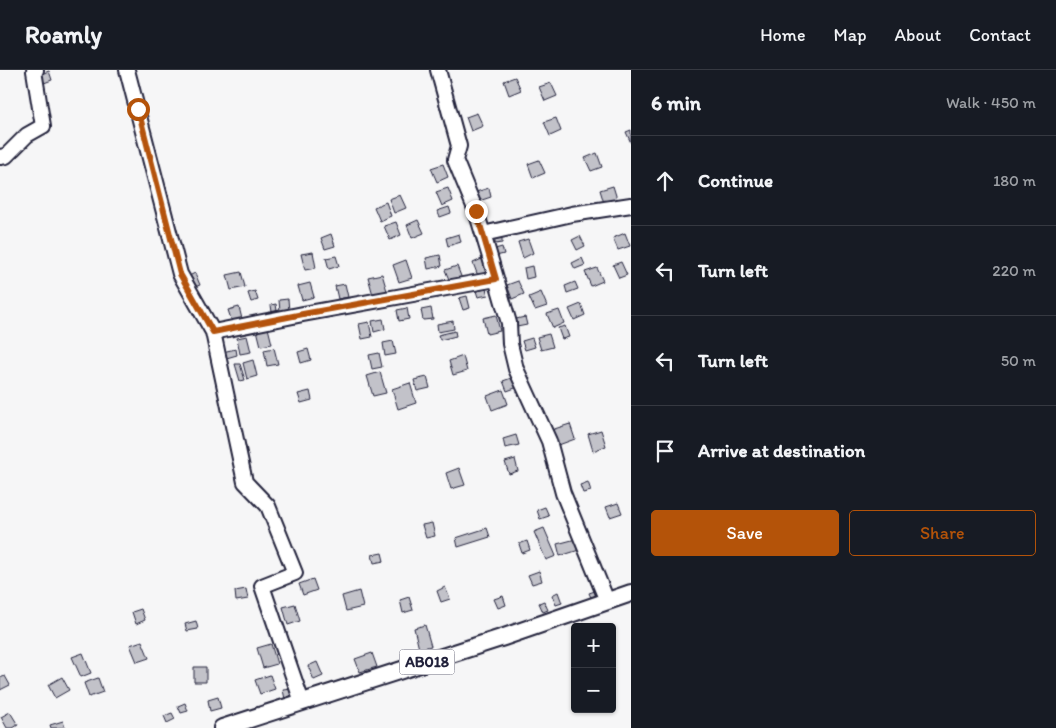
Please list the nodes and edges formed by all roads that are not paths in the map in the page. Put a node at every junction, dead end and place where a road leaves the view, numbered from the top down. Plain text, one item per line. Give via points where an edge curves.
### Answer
1 (36, 70) edge
2 (128, 70) edge
3 (438, 70) edge
4 (0, 157) edge
5 (631, 205) edge
6 (483, 234) junction
7 (496, 279) junction
8 (213, 332) junction
9 (631, 593) edge
10 (607, 601) junction
11 (302, 702) junction
12 (222, 728) edge

1 - 4 street via 43,126 6,156
2 - 8 street via 180,274
3 - 6 street via 459,146 455,160
5 - 6 street via 572,214
6 - 7 street
7 - 8 street
7 - 10 street via 509,324 516,368 549,440 563,493
8 - 11 street via 245,482 268,506 296,572 262,586
9 - 10 main road, AB018
10 - 11 main road, AB018
11 - 12 main road, AB018

